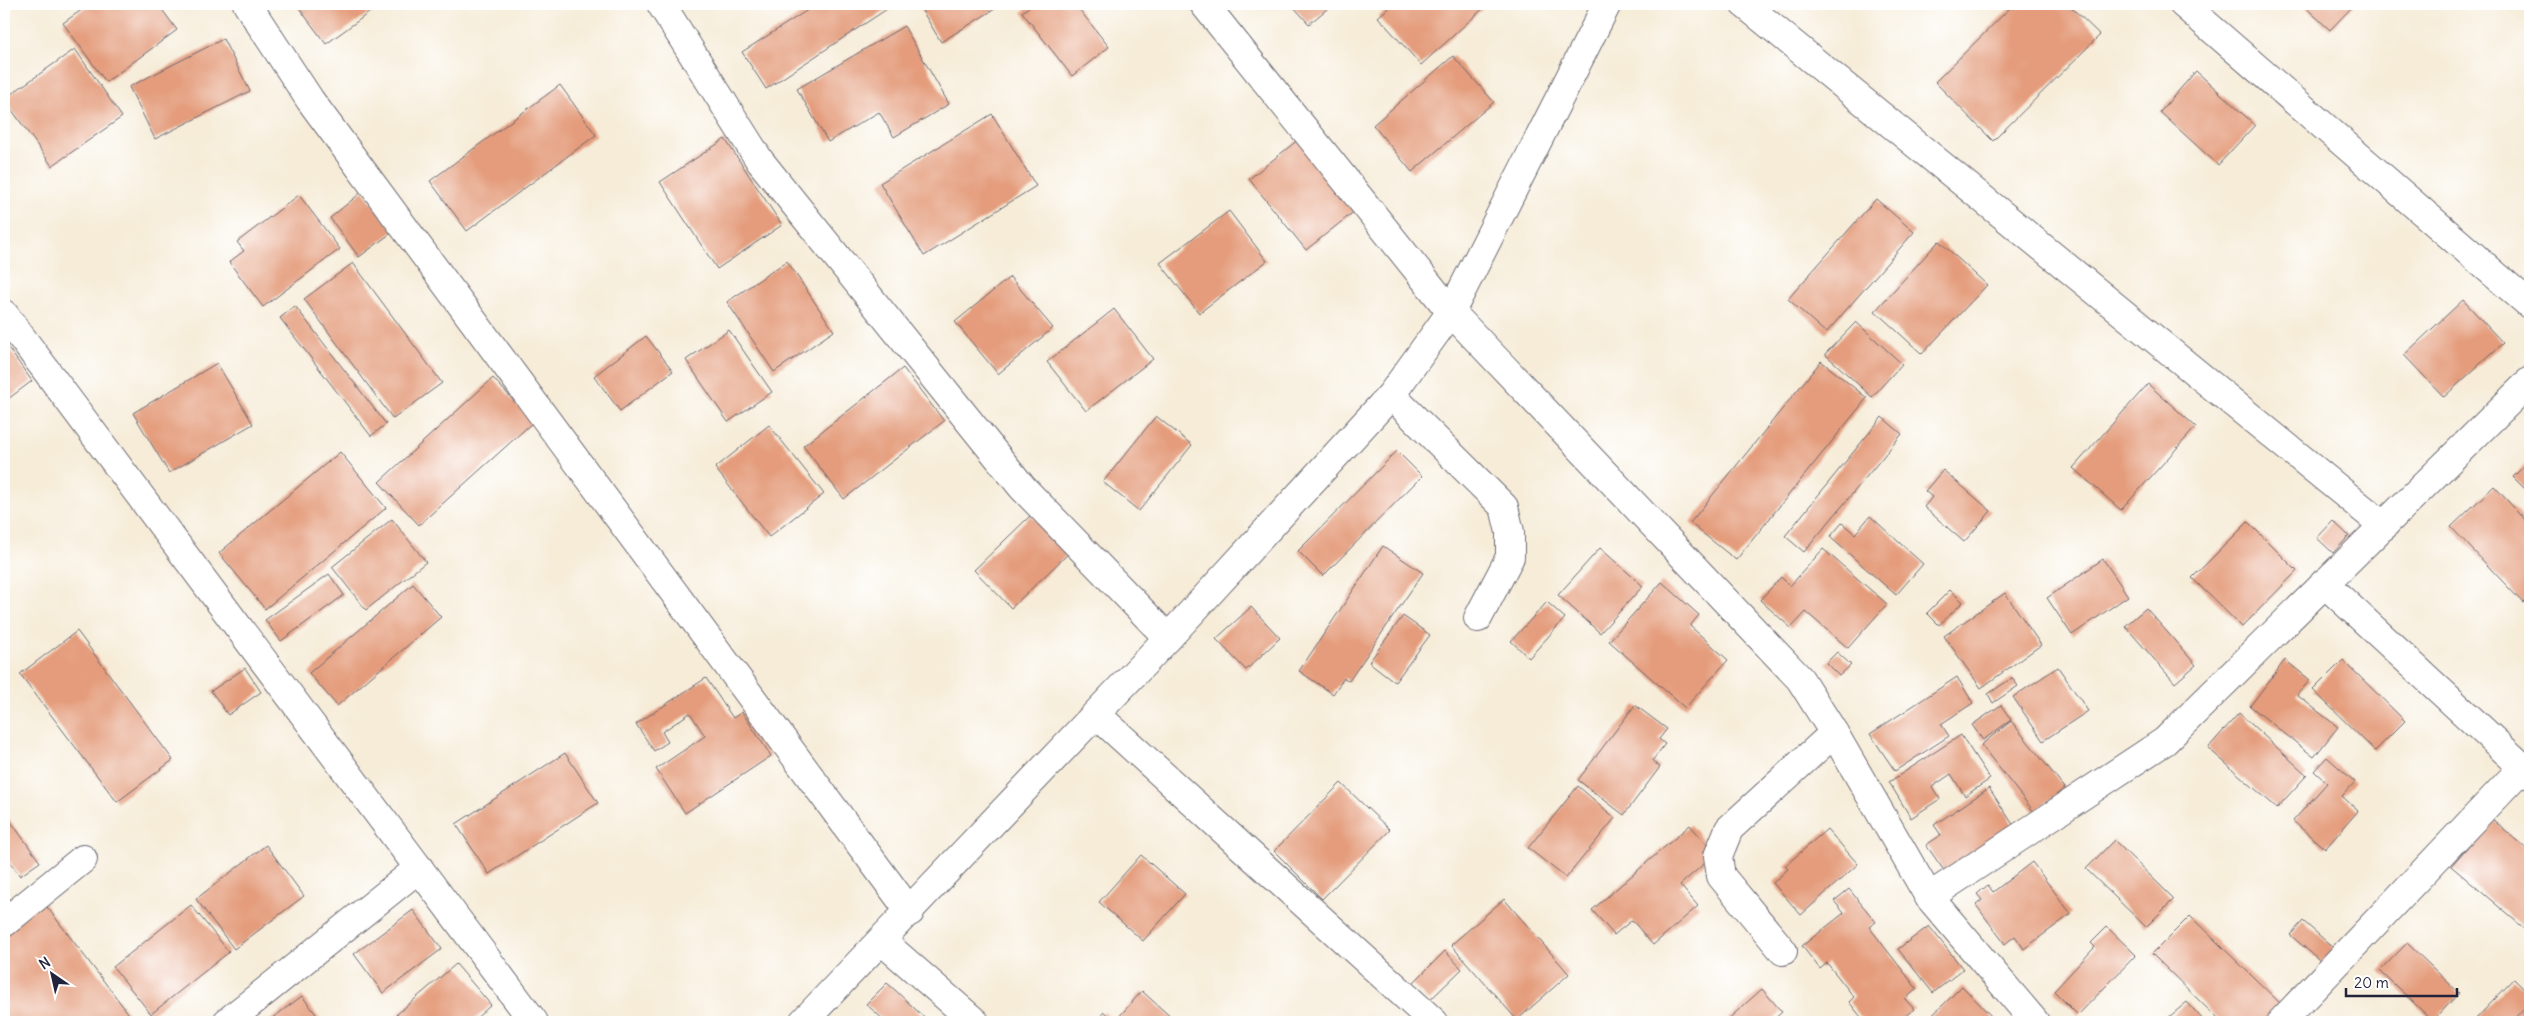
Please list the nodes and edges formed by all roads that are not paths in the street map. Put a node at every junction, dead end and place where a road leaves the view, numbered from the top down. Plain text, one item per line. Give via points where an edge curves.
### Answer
1 (247, 4) edge
2 (661, 4) edge
3 (1204, 4) edge
4 (1607, 4) edge
5 (1744, 4) edge
6 (2183, 4) edge
7 (2530, 305) edge
8 (1451, 312) junction
9 (4, 314) edge
10 (2530, 381) edge
11 (1391, 395) junction
12 (2384, 526) junction
13 (2324, 583) junction
14 (1478, 618) dead end
15 (1168, 638) junction
16 (1096, 714) junction
17 (1834, 732) junction
18 (2527, 771) edge
19 (83, 859) dead end
20 (420, 868) junction
21 (1928, 897) junction
22 (910, 912) junction
23 (4, 923) edge
24 (882, 941) junction
25 (1783, 951) dead end
26 (227, 1022) edge
27 (534, 1022) edge
28 (803, 1022) edge
29 (974, 1022) edge
30 (1434, 1022) edge
31 (2035, 1022) edge
32 (2281, 1022) edge

1 - 22 street via 316,108
2 - 15 street via 760,161 1022,487
3 - 8 street
4 - 8 street
5 - 12 street
6 - 7 street
8 - 11 street
8 - 17 street via 1800,679
9 - 20 street
10 - 12 street
11 - 14 street via 1504,507 1510,532 1510,558
11 - 15 street
12 - 13 street
13 - 18 street
13 - 21 street via 2165,741
15 - 16 street
16 - 22 street
16 - 30 street
17 - 21 street
17 - 25 street via 1730,829 1718,856 1721,876
18 - 32 street
19 - 23 street
20 - 26 street
20 - 27 street
21 - 31 street
22 - 24 street
24 - 28 street
24 - 29 street

